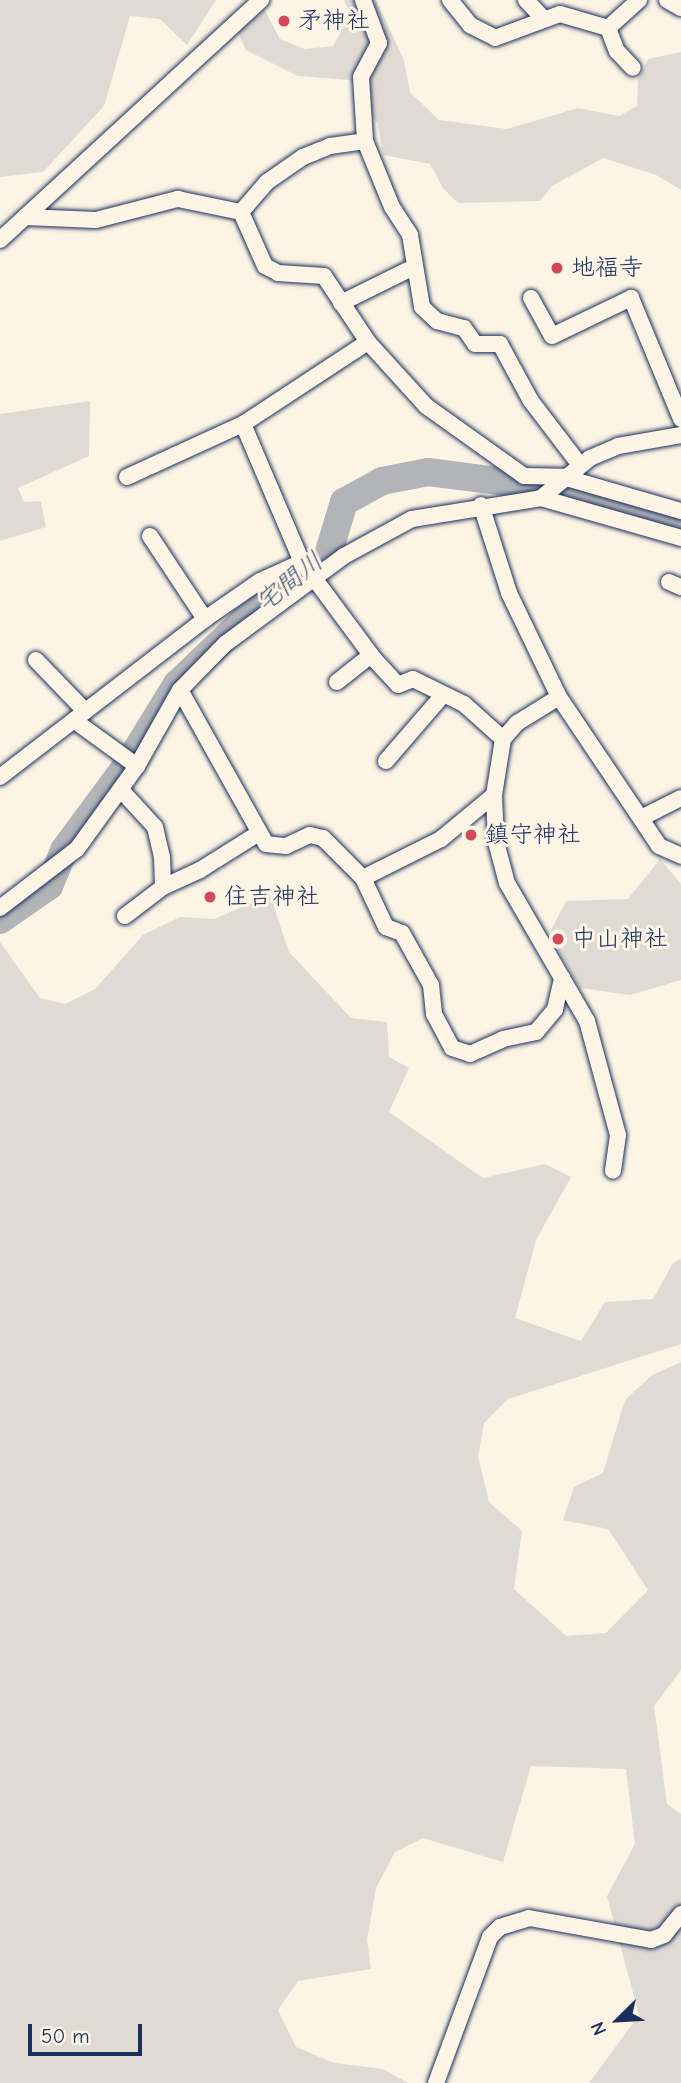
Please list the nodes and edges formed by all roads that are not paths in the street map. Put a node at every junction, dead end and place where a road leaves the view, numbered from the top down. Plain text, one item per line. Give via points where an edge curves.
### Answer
1 (261, 0) edge
2 (363, 0) edge
3 (450, 0) edge
4 (526, 0) edge
5 (639, 0) edge
6 (667, 0) edge
7 (681, 8) edge
8 (544, 19) junction
9 (608, 28) junction
10 (633, 68) dead end
11 (365, 141) junction
12 (241, 212) junction
13 (25, 217) junction
14 (0, 240) edge
15 (414, 267) junction
16 (531, 298) dead end
17 (341, 303) junction
18 (368, 341) junction
19 (681, 419) edge
20 (243, 424) junction
21 (681, 435) edge
22 (580, 465) junction
23 (127, 477) dead end
24 (563, 477) junction
25 (541, 498) junction
26 (481, 505) junction
27 (681, 510) edge
28 (150, 536) dead end
29 (681, 538) edge
30 (308, 571) junction
31 (205, 619) junction
32 (371, 655) junction
33 (36, 660) dead end
34 (337, 682) dead end
35 (180, 690) junction
36 (443, 695) junction
37 (559, 697) junction
38 (80, 716) junction
39 (503, 739) junction
40 (386, 761) dead end
41 (137, 766) junction
42 (0, 778) edge
43 (121, 790) junction
44 (494, 795) junction
45 (681, 798) edge
46 (643, 817) junction
47 (259, 833) junction
48 (681, 856) edge
49 (363, 878) junction
50 (163, 887) junction
51 (0, 908) edge
52 (125, 916) dead end
53 (562, 978) junction
54 (613, 1171) dead end
55 (681, 1914) edge
56 (436, 2083) edge

1 - 13 street
2 - 11 street via 379,43 361,77
3 - 8 street via 470,25 495,38
4 - 8 street
5 - 9 street
6 - 7 street
8 - 9 street via 560,14
9 - 10 street via 617,51
11 - 12 street via 330,146 303,157 267,182
11 - 15 street via 392,207 403,219
12 - 13 street via 178,199 96,220
12 - 17 street via 265,266 278,273 324,276
13 - 14 street
15 - 17 street
15 - 22 street via 428,316 464,328 475,344 500,344 531,401
16 - 19 street via 552,336 631,298
17 - 18 street
18 - 20 street
18 - 24 street via 426,406 524,476
20 - 23 street
20 - 30 street
21 - 22 street via 618,446
22 - 24 street
24 - 25 street
24 - 27 street
25 - 26 street
25 - 29 street
26 - 30 street via 412,519
26 - 37 street via 509,593
28 - 31 street
30 - 31 street via 260,580
30 - 32 street
30 - 35 street
31 - 38 street
32 - 34 street
32 - 36 street via 398,685 412,679
33 - 38 street
35 - 41 street
35 - 47 street
36 - 39 street via 464,705
36 - 40 street
37 - 39 street via 517,723
37 - 46 street via 629,804
38 - 41 street via 117,754
38 - 42 street
39 - 44 street
41 - 43 street
43 - 50 street via 155,827
43 - 51 street via 76,849
44 - 49 street via 441,839
44 - 53 street via 496,842 508,883
45 - 46 street
46 - 48 street via 659,846
47 - 49 street via 266,844 286,846 310,835 323,838
47 - 50 street
49 - 53 street via 386,927 402,933 431,985 434,1014 453,1048 470,1054 503,1039 536,1032 555,1009
50 - 52 street
53 - 54 street via 587,1021 598,1056 618,1135
55 - 56 street via 664,1935 651,1940 529,1918 500,1927 490,1937

